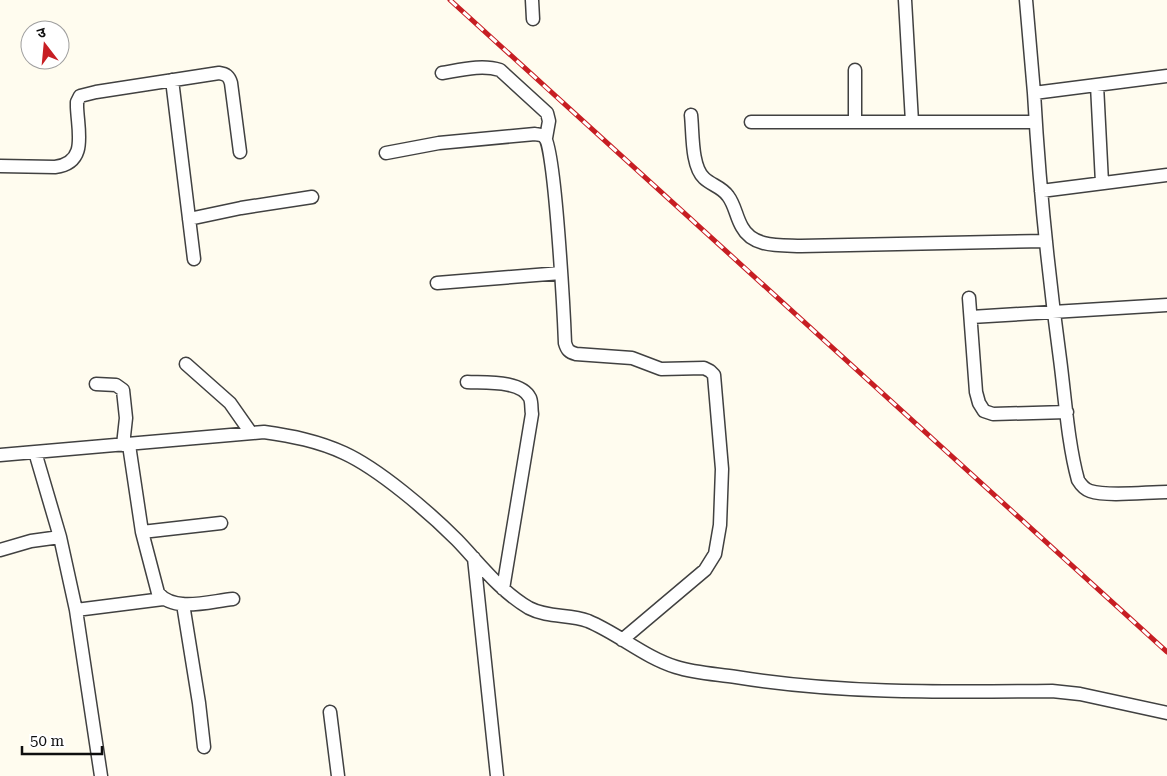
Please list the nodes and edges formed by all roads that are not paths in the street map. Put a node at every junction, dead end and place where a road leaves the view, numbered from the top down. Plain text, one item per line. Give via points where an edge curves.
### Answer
1 (532, 0) edge
2 (905, 0) edge
3 (1026, 0) edge
4 (533, 19) dead end
5 (855, 70) dead end
6 (442, 73) dead end
7 (1167, 76) edge
8 (172, 80) junction
9 (1097, 85) junction
10 (1034, 94) junction
11 (691, 115) dead end
12 (751, 122) dead end
13 (855, 122) junction
14 (912, 122) junction
15 (1035, 122) junction
16 (546, 138) junction
17 (240, 152) dead end
18 (386, 153) dead end
19 (0, 166) edge
20 (1167, 175) edge
21 (1102, 183) junction
22 (1041, 191) junction
23 (312, 197) dead end
24 (189, 219) junction
25 (1046, 241) junction
26 (194, 259) dead end
27 (561, 273) junction
28 (437, 283) dead end
29 (969, 298) dead end
30 (1167, 305) edge
31 (1054, 311) junction
32 (971, 318) junction
33 (186, 364) dead end
34 (467, 382) dead end
35 (96, 384) dead end
36 (1067, 412) junction
37 (250, 434) junction
38 (126, 445) junction
39 (35, 452) junction
40 (0, 455) edge
41 (1167, 492) edge
42 (221, 524) dead end
43 (142, 532) junction
44 (60, 537) junction
45 (0, 550) edge
46 (474, 558) junction
47 (503, 589) junction
48 (163, 599) junction
49 (233, 599) dead end
50 (183, 604) junction
51 (76, 610) junction
52 (622, 640) junction
53 (330, 712) dead end
54 (1167, 713) edge
55 (204, 747) dead end
56 (101, 776) edge
57 (338, 776) edge
58 (497, 776) edge

1 - 4 street
2 - 14 street
3 - 10 street
5 - 13 street
6 - 16 street via 478,67 500,70 546,113 549,121
7 - 9 street
8 - 17 street via 219,73 229,78
8 - 19 street via 80,96 77,102 78,149 67,163 55,167
8 - 24 street
9 - 10 street
9 - 21 street
10 - 15 street
11 - 25 street via 698,172 726,193 742,228 762,243 801,246
12 - 13 street
13 - 14 street
14 - 15 street
15 - 22 street
16 - 18 street via 535,134 445,142
16 - 27 street via 553,178
20 - 21 street
21 - 22 street
22 - 25 street
23 - 24 street
24 - 26 street
25 - 31 street
27 - 28 street
27 - 52 street via 565,343 571,353 626,358 661,369 704,368 710,371 716,382 722,484 715,554 705,570
29 - 32 street
30 - 31 street
31 - 32 street
31 - 36 street
32 - 36 street via 976,392 984,411 992,414
33 - 37 street via 230,403
34 - 47 street via 515,386 531,400 532,414
35 - 38 street via 116,385 123,390
36 - 41 street via 1081,485 1104,493
37 - 38 street
37 - 46 street via 264,432 299,437 345,453 418,506
38 - 39 street
38 - 43 street
39 - 40 street
39 - 44 street
42 - 43 street
43 - 48 street via 155,585
44 - 45 street
44 - 51 street
46 - 47 street
46 - 58 street
47 - 52 street via 542,613 585,620
48 - 50 street
48 - 51 street
49 - 50 street
50 - 55 street
51 - 56 street
52 - 54 street via 678,668 769,683 868,690 1052,691
53 - 57 street

